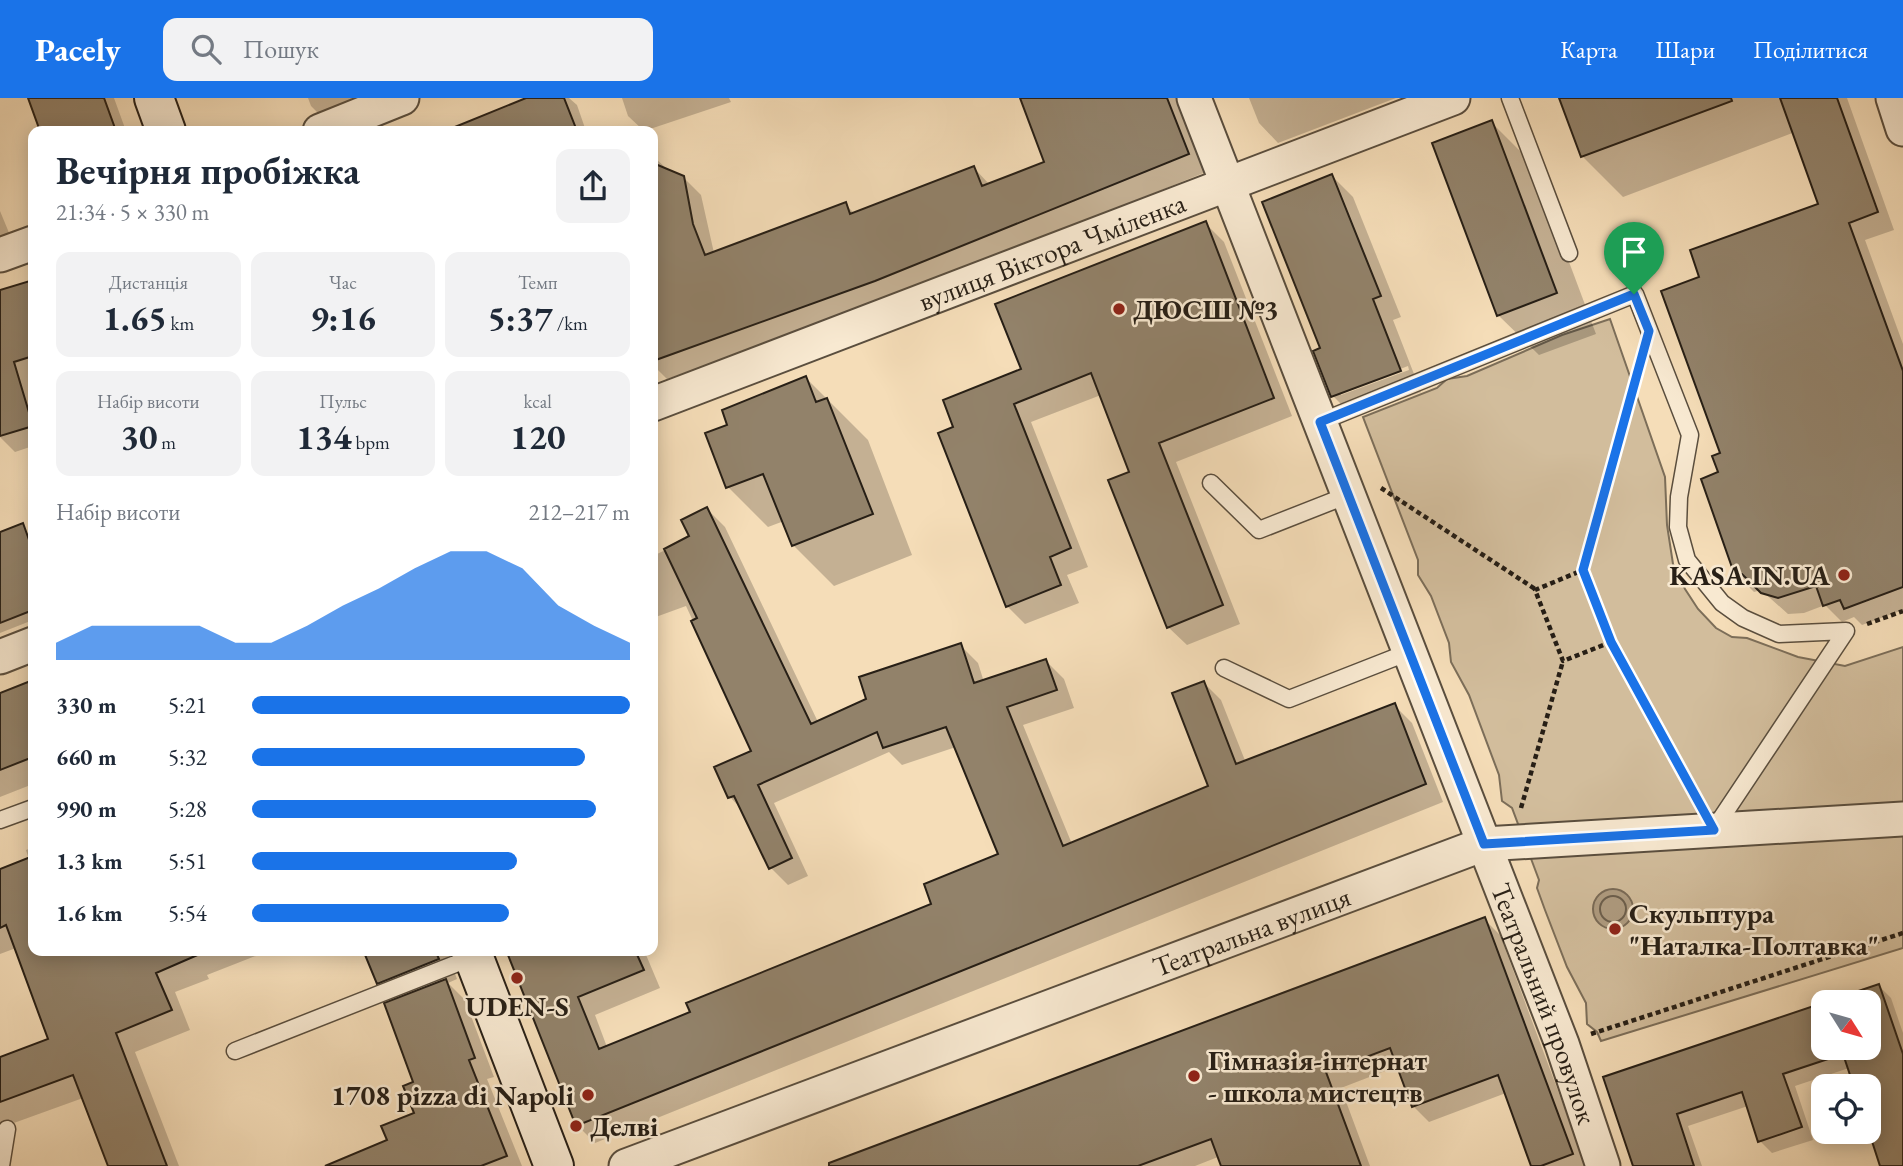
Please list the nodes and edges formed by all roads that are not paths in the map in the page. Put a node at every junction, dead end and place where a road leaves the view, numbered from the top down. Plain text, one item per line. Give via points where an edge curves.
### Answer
1 (154, 98) edge
2 (402, 98) edge
3 (1194, 98) edge
4 (1452, 98) edge
5 (1510, 98) edge
6 (1893, 98) edge
7 (164, 126) edge
8 (332, 126) edge
9 (1903, 129) edge
10 (1227, 183) junction
11 (28, 245) edge
12 (1569, 253) dead end
13 (0, 255) edge
14 (658, 402) edge
15 (1320, 422) junction
16 (1211, 483) dead end
17 (1348, 495) junction
18 (28, 646) edge
19 (1409, 652) junction
20 (0, 657) edge
21 (1224, 668) dead end
22 (28, 810) edge
23 (1903, 819) edge
24 (0, 820) edge
25 (1714, 830) junction
26 (1498, 843) junction
27 (467, 956) edge
28 (473, 956) edge
29 (235, 1051) dead end
30 (7, 1129) dead end
31 (1, 1166) edge
32 (554, 1166) edge
33 (626, 1166) edge
34 (1603, 1166) edge

1 - 7 street
2 - 8 street
3 - 10 street, Театральний провулок
4 - 10 street, вулиця Віктора Чміленка
5 - 12 lane
6 - 9 street
10 - 14 street, вулиця Віктора Чміленка
10 - 15 street, Театральний провулок
11 - 13 street
15 - 17 street, Театральний провулок
15 - 25 lane via 1634,294 1690,435 1678,527 1687,560 1722,603 1743,618 1779,634 1846,631
16 - 17 lane via 1259,530
17 - 19 street, Театральний провулок
18 - 20 street
19 - 21 lane via 1289,699
19 - 26 street, Театральний провулок
22 - 24 lane
23 - 25 street, Театральна вулиця
25 - 26 street, Театральна вулиця
26 - 33 street, Театральна вулиця
26 - 34 street, Театральний провулок
27 - 29 lane
28 - 32 street
30 - 31 lane

